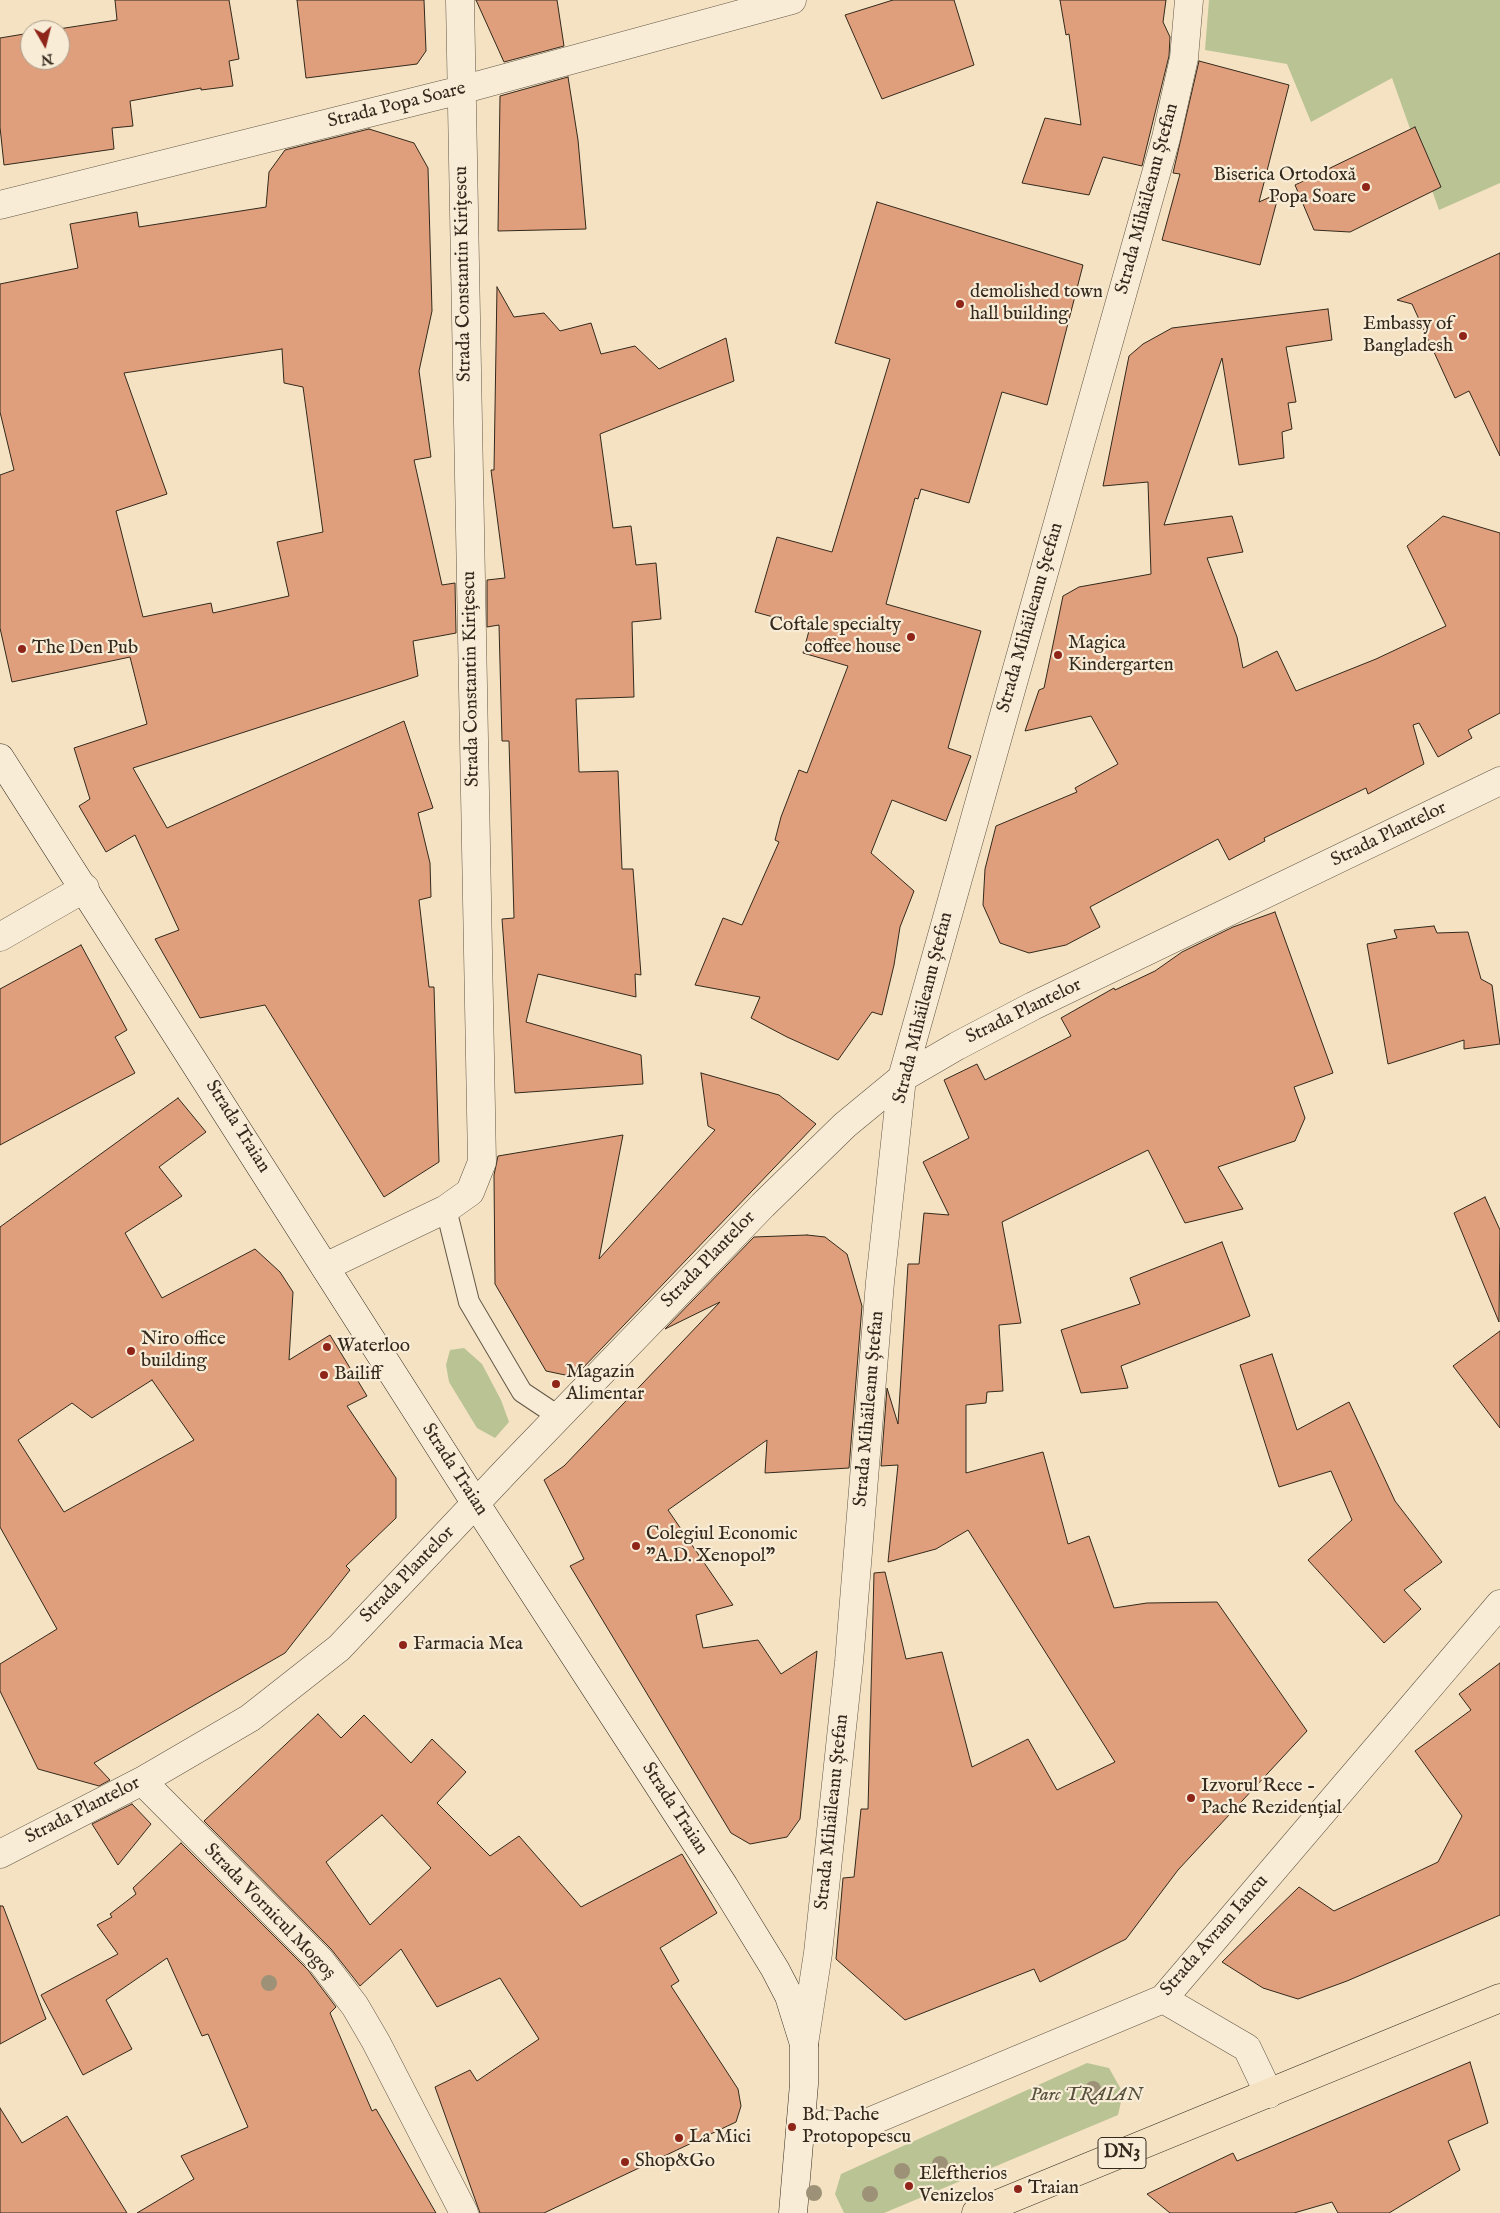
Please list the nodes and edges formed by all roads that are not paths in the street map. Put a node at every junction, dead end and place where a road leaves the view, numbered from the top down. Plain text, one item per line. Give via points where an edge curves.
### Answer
1 (460, 0) edge
2 (792, 0) edge
3 (1189, 0) edge
4 (461, 90) junction
5 (0, 205) edge
6 (0, 758) edge
7 (1500, 781) edge
8 (84, 888) junction
9 (0, 937) edge
10 (902, 1078) junction
11 (446, 1209) junction
12 (325, 1267) junction
13 (558, 1416) junction
14 (476, 1504) junction
15 (1500, 1604) edge
16 (142, 1781) junction
17 (0, 1854) edge
18 (1500, 1998) edge
19 (1163, 1999) junction
20 (804, 2044) junction
21 (1269, 2094) junction
22 (801, 2122) junction
23 (464, 2213) edge
24 (793, 2213) edge
25 (976, 2213) edge

1 - 4 street, Strada Constantin Kirițescu
2 - 4 street, Strada Popa Soare
3 - 10 street, Strada Mihăileanu Ștefan via 1184,58 1166,138
4 - 5 street, Strada Popa Soare
4 - 11 street, Strada Constantin Kirițescu via 482,1162 470,1192
6 - 8 street, Strada Traian
7 - 10 street, Strada Plantelor via 1034,1006
8 - 9 street
8 - 12 street, Strada Traian
10 - 13 street, Strada Plantelor via 756,1200
10 - 20 street, Strada Mihăileanu Ștefan via 880,1282 849,1662 818,1953
11 - 12 street, Strada Constantin Kirițescu
11 - 13 lane via 469,1302 522,1392
12 - 14 street, Strada Traian
13 - 14 street, Strada Plantelor
14 - 16 street, Strada Plantelor via 339,1648 250,1718
14 - 20 street, Strada Traian via 775,1969 789,1996
15 - 19 street, Strada Avram Iancu
16 - 17 street, Strada Plantelor
16 - 23 street, Strada Vornicul Mogoș via 320,1960 355,2006
18 - 21 main road, DN3
19 - 21 street via 1247,2048
19 - 22 street, Strada Avram Iancu via 857,2127
20 - 22 street, Strada Traian
21 - 25 main road, DN3
22 - 24 street, Strada Traian

